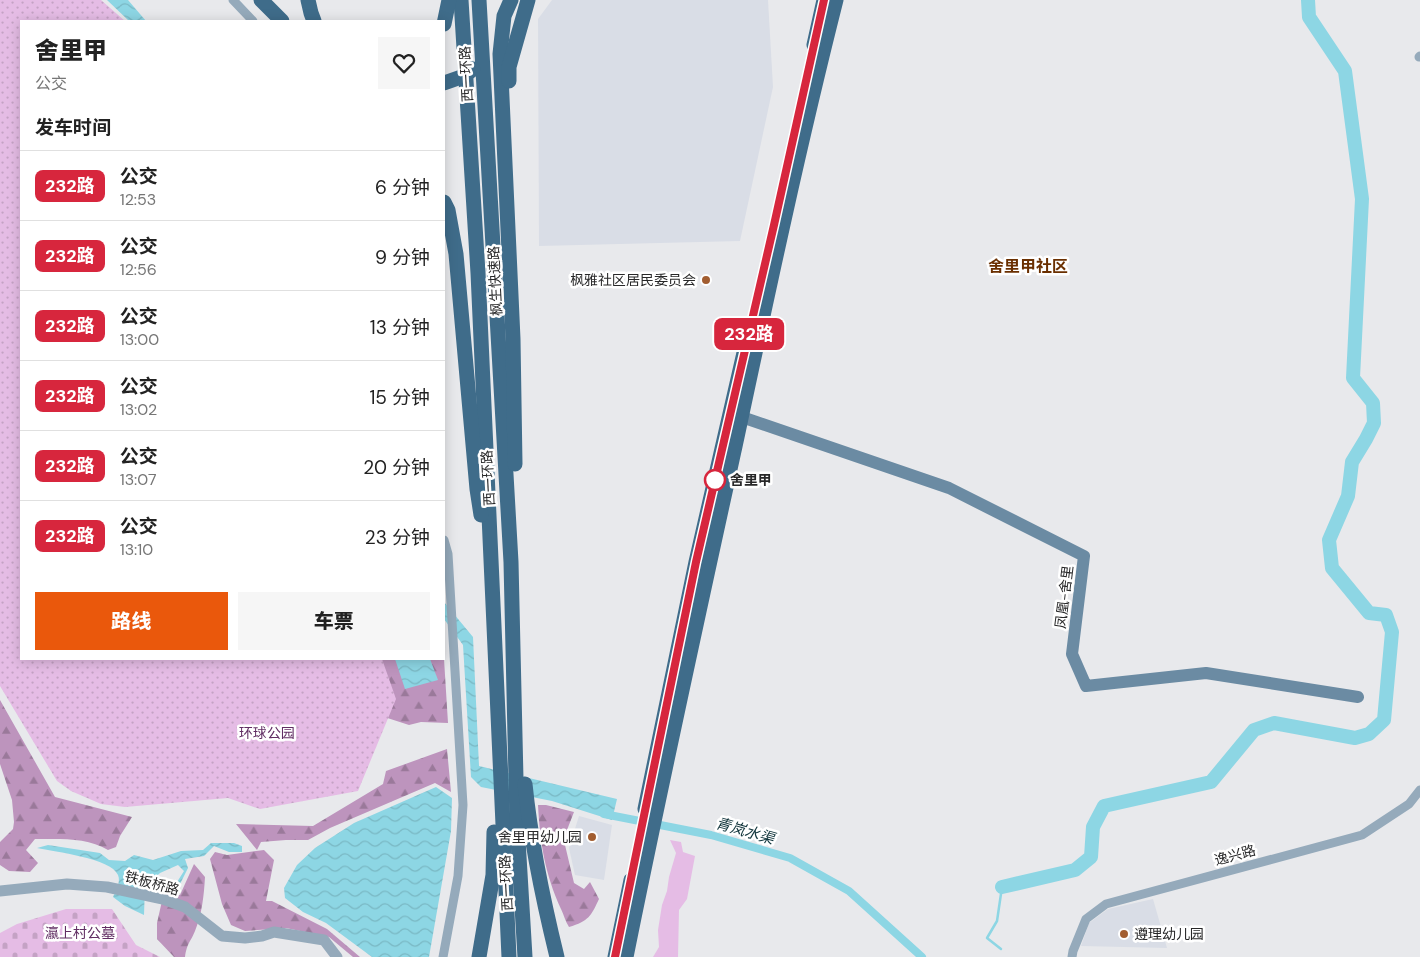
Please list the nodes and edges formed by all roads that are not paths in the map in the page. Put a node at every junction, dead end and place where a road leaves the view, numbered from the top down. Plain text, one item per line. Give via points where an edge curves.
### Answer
1 (233, 0) edge
2 (261, 0) edge
3 (308, 0) edge
4 (449, 0) edge
5 (461, 0) edge
6 (479, 0) edge
7 (511, 0) edge
8 (528, 0) edge
9 (538, 0) edge
10 (824, 0) edge
11 (836, 0) edge
12 (252, 20) edge
13 (281, 20) edge
14 (314, 20) edge
15 (445, 20) edge
16 (445, 83) edge
17 (506, 188) junction
18 (445, 204) edge
19 (736, 415) junction
20 (445, 544) edge
21 (511, 562) joint
22 (494, 595) junction
23 (512, 595) junction
24 (514, 665) junction
25 (496, 670) junction
26 (1358, 697) dead end
27 (1420, 790) edge
28 (645, 835) junction
29 (0, 891) edge
30 (337, 957) edge
31 (443, 957) edge
32 (479, 957) edge
33 (509, 957) edge
34 (525, 957) edge
35 (557, 957) edge
36 (615, 957) edge
37 (626, 957) edge
38 (1072, 957) edge

1 - 12 street
2 - 13 highway
3 - 14 highway
4 - 15 highway
5 - 22 highway, 西一环路
6 - 21 highway, 枫生快速路
7 - 17 highway via 504,16 500,54
8 - 17 highway via 509,67
9 - 16 highway via 526,20 495,53 464,76
10 - 19 highway
11 - 19 highway
17 - 23 highway via 513,339 515,495
18 - 22 highway via 456,254 477,489
19 - 26 main road, 凤凰-舍里 via 949,488 1084,556 1072,654 1086,686 1206,673
19 - 28 highway via 696,562
20 - 31 street via 463,805 458,876
21 - 23 highway, 西一环路
22 - 25 highway, 西一环路
23 - 24 highway, 西一环路
24 - 34 highway, 西一环路 via 517,823
24 - 35 highway via 529,827
25 - 32 highway via 493,875
25 - 33 highway, 西一环路
27 - 38 street, 逸兴路 via 1409,804 1362,835 1106,904 1086,919
28 - 36 highway
28 - 37 highway
29 - 30 street, 铁板桥路 via 67,884 107,887 185,907 222,936 245,938 274,932 324,940

